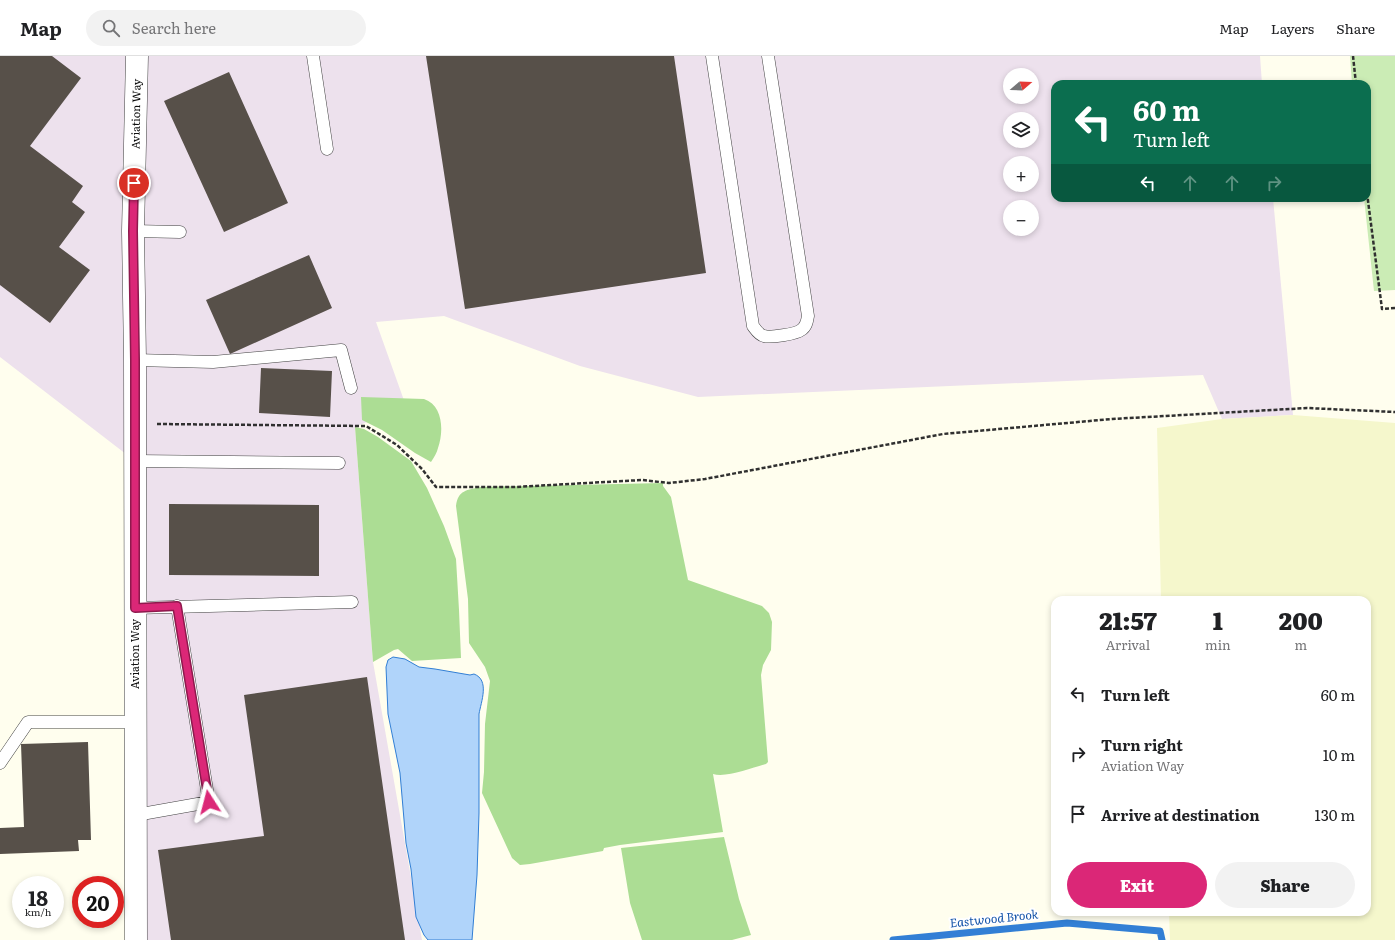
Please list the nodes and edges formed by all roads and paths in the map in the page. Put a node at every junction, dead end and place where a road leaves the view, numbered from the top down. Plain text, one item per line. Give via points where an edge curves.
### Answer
1 (137, 56) edge
2 (313, 56) edge
3 (712, 56) edge
4 (768, 56) edge
5 (1353, 56) edge
6 (1356, 80) edge
7 (327, 149) dead end
8 (1368, 202) edge
9 (133, 231) junction
10 (180, 232) dead end
11 (1395, 308) edge
12 (135, 360) junction
13 (351, 388) dead end
14 (1395, 412) edge
15 (135, 424) junction
16 (135, 461) junction
17 (339, 463) dead end
18 (352, 602) dead end
19 (177, 606) junction
20 (135, 608) junction
21 (135, 722) junction
22 (0, 763) edge
23 (136, 815) junction
24 (136, 940) edge

1 - 9 street, Aviation Way
2 - 7 lane
3 - 4 lane via 753,326 763,336 770,336 802,330 808,316
5 - 6 path
8 - 11 path via 1382,309
9 - 10 lane
9 - 12 street, Aviation Way
12 - 13 lane via 213,362 341,350
12 - 15 street, Aviation Way
14 - 15 path via 1307,408 1112,419 943,434 705,479 669,483 642,480 515,487 436,487 397,445 366,426
15 - 16 street, Aviation Way
16 - 17 lane
16 - 20 street, Aviation Way
18 - 19 lane
19 - 20 lane
19 - 23 lane via 209,802
20 - 21 street, Aviation Way
21 - 22 lane via 28,722
21 - 23 street, Aviation Way
23 - 24 street, Aviation Way

